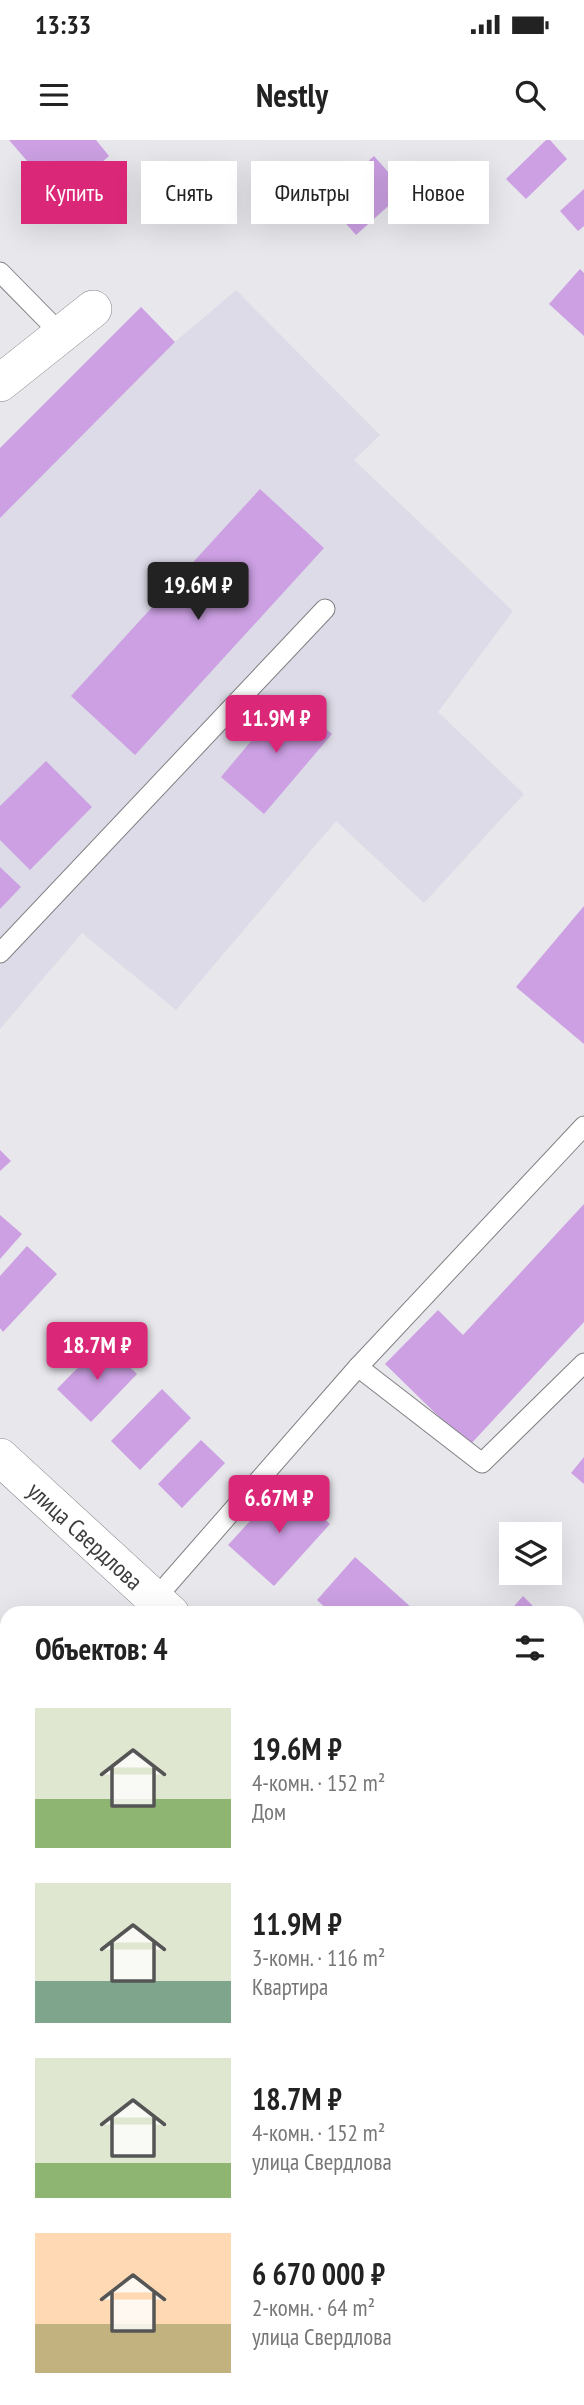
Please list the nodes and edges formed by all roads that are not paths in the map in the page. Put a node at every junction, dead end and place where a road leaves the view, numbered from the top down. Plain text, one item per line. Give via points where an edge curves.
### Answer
1 (0, 272) edge
2 (93, 309) dead end
3 (61, 334) junction
4 (0, 383) edge
5 (325, 609) dead end
6 (0, 953) edge
7 (584, 1126) edge
8 (584, 1363) edge
9 (358, 1367) junction
10 (0, 1457) edge
11 (163, 1606) edge

1 - 3 lane
2 - 3 street
3 - 4 street
5 - 6 lane
7 - 9 lane
8 - 9 lane via 482,1464
9 - 11 lane
10 - 11 street, улица Свердлова

